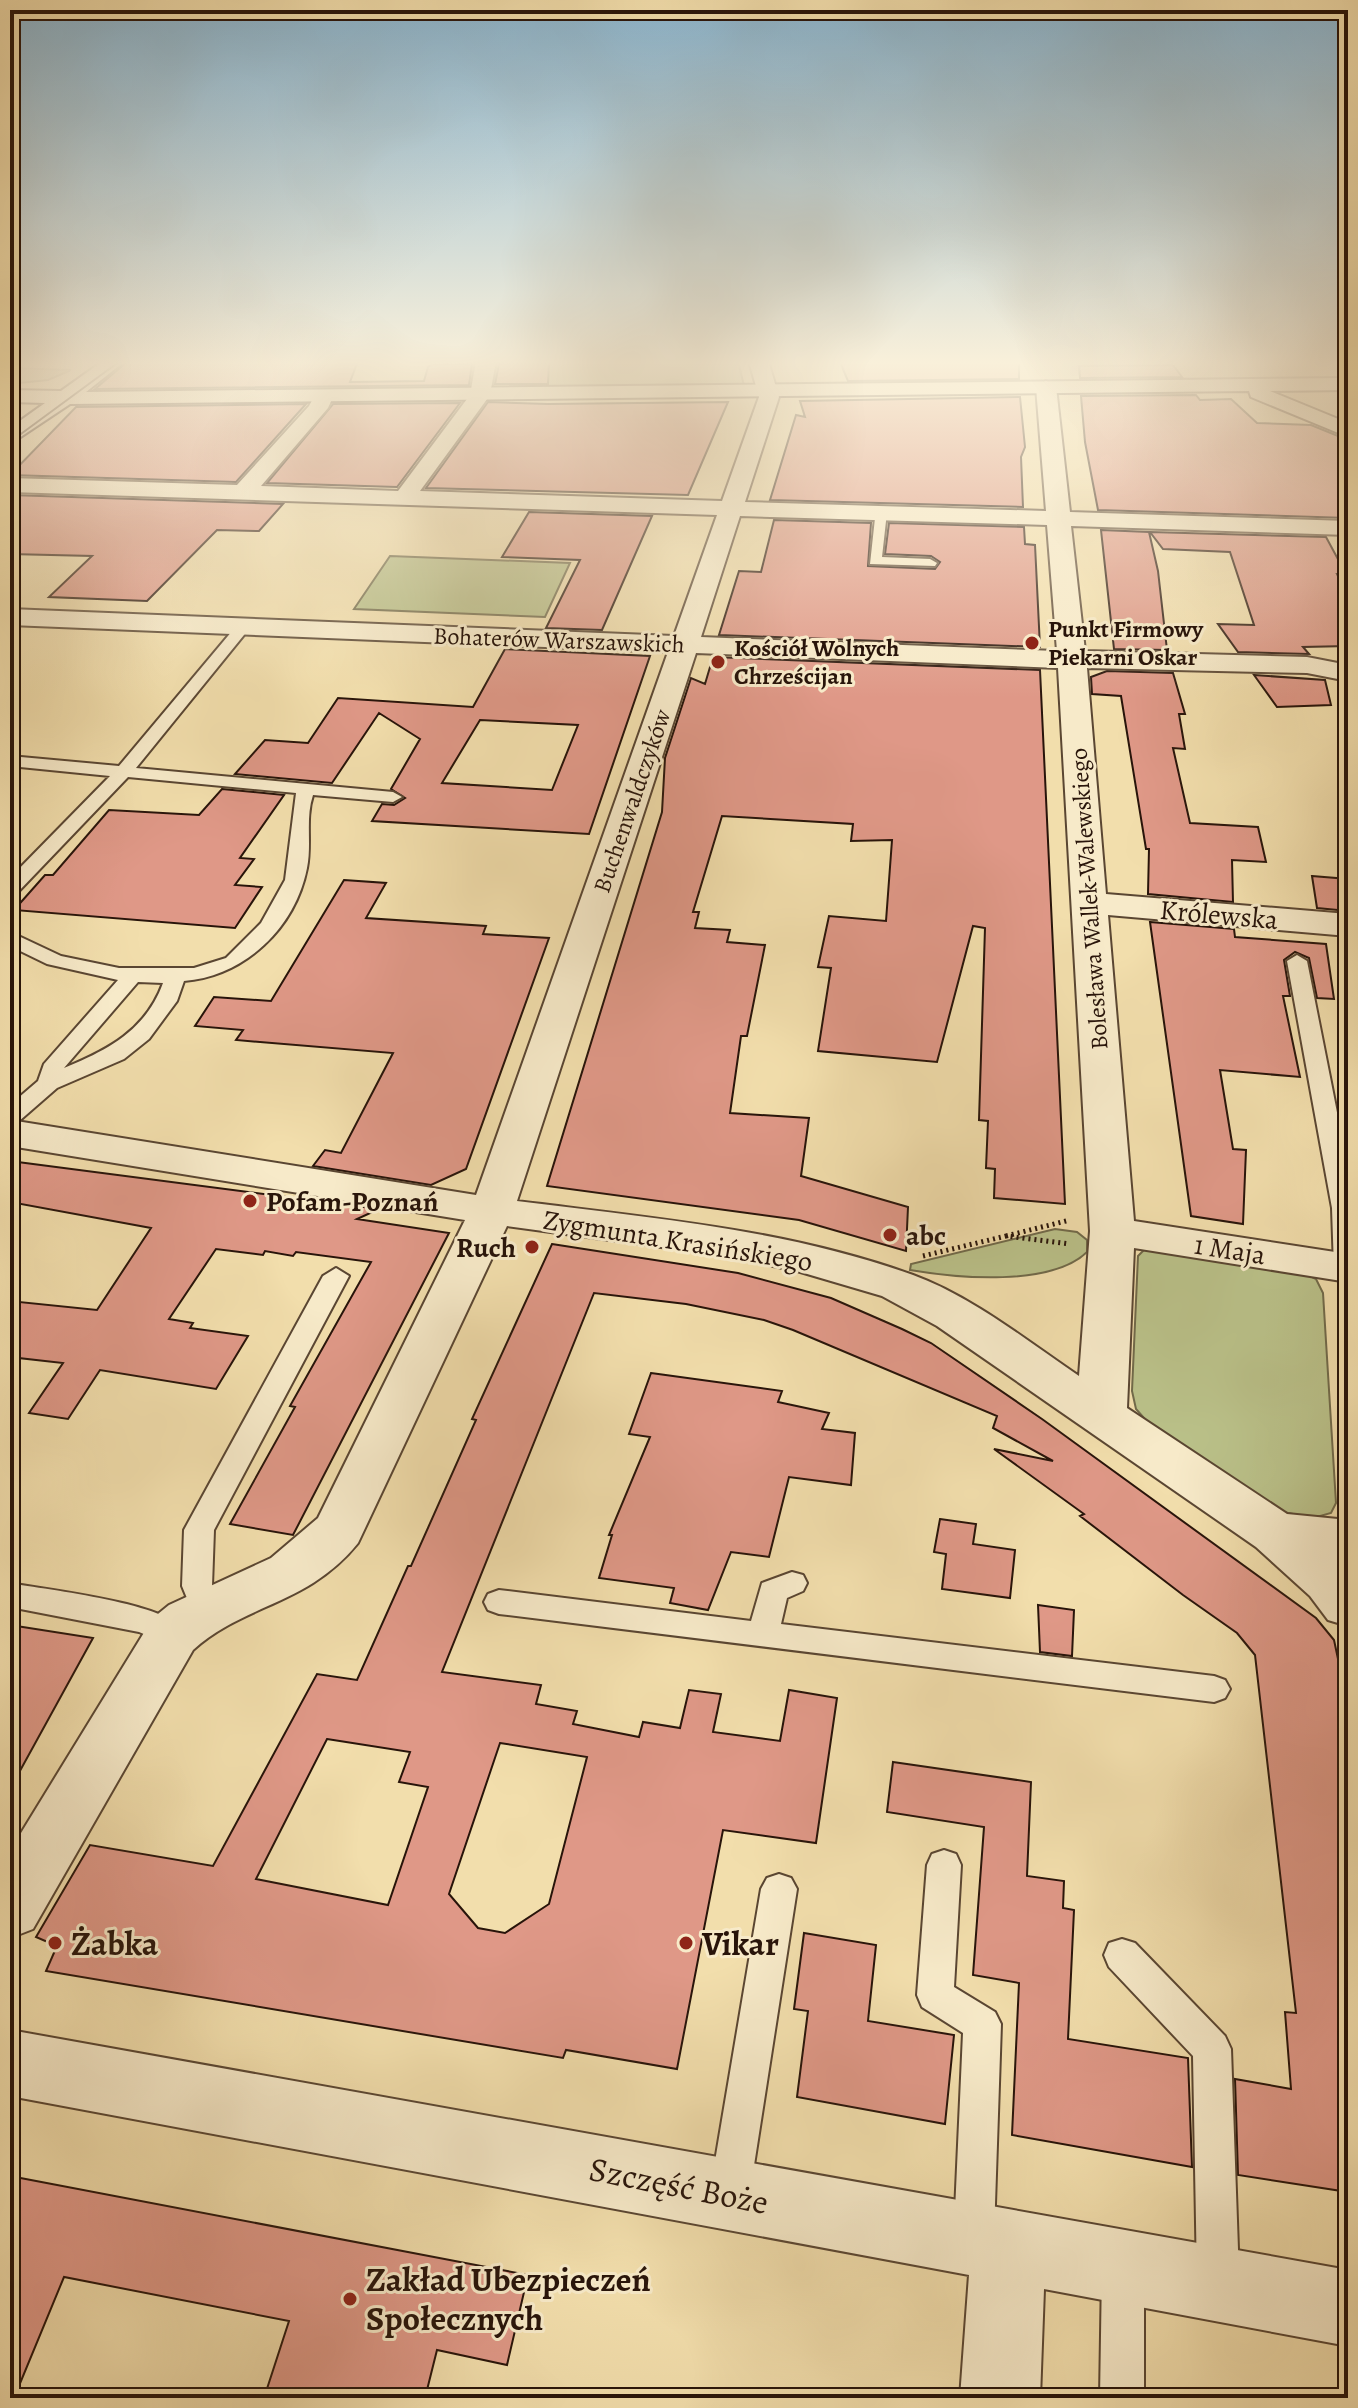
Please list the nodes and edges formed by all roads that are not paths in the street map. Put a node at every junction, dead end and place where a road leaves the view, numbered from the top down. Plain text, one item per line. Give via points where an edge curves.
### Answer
1 (260, 473) edge
2 (422, 473) edge
3 (742, 473) edge
4 (1055, 473) edge
5 (10, 485) edge
6 (242, 494) junction
7 (403, 499) junction
8 (730, 509) junction
9 (881, 512) junction
10 (1059, 517) junction
11 (1348, 528) edge
12 (930, 563) dead end
13 (10, 617) edge
14 (243, 627) junction
15 (685, 646) junction
16 (1072, 660) junction
17 (1348, 673) edge
18 (10, 761) edge
19 (123, 772) junction
20 (305, 791) junction
21 (393, 797) dead end
22 (10, 889) edge
23 (1089, 903) junction
24 (1348, 925) edge
25 (10, 938) edge
26 (1297, 961) dead end
27 (135, 973) junction
28 (176, 976) junction
29 (49, 1083) junction
30 (10, 1117) edge
31 (10, 1133) edge
32 (492, 1211) junction
33 (1096, 1220) junction
34 (1348, 1274) edge
35 (336, 1276) dead end
36 (1102, 1413) junction
37 (1275, 1533) junction
38 (1348, 1540) edge
39 (792, 1583) dead end
40 (10, 1595) edge
41 (499, 1602) dead end
42 (1348, 1605) edge
43 (190, 1623) junction
44 (764, 1634) junction
45 (1214, 1689) dead end
46 (944, 1865) dead end
47 (779, 1889) dead end
48 (10, 1909) edge
49 (1122, 1955) dead end
50 (10, 2063) edge
51 (729, 2195) junction
52 (991, 2243) junction
53 (1123, 2267) junction
54 (1218, 2285) junction
55 (1348, 2308) edge
56 (1000, 2398) edge
57 (1122, 2398) edge

1 - 6 street
2 - 7 street
3 - 8 street, Buchenwaldczyków
4 - 10 street, Bolesława Wallek-Walewskiego
5 - 6 street
6 - 7 street
7 - 8 street
8 - 9 street
8 - 15 street, Buchenwaldczyków
9 - 10 street
9 - 12 lane via 875,561
10 - 11 street
10 - 16 street, Bolesława Wallek-Walewskiego
13 - 14 street, Bohaterów Warszawskich
14 - 15 street, Bohaterów Warszawskich
14 - 19 lane
15 - 16 street, Bohaterów Warszawskich
15 - 32 street, Buchenwaldczyków
16 - 17 street, Bohaterów Warszawskich via 1307,665
16 - 23 street, Bolesława Wallek-Walewskiego
18 - 19 lane
19 - 20 lane
19 - 22 lane
20 - 21 lane
20 - 28 lane via 296,821 299,860 294,879 255,946 231,964
23 - 24 street, Królewska
23 - 33 street, Bolesława Wallek-Walewskiego
25 - 27 lane via 55,960
26 - 34 lane via 1344,1208
27 - 28 lane
27 - 29 lane via 52,1069
28 - 29 lane via 167,1001 141,1034 116,1054
29 - 30 lane
31 - 32 street, Zygmunta Krasińskiego
32 - 36 street, Zygmunta Krasińskiego via 720,1241 804,1258 898,1286 954,1315
32 - 43 street, Buchenwaldczyków via 326,1548 307,1564
33 - 34 street, 1 Maja
33 - 36 street, Bolesława Wallek-Walewskiego
35 - 43 lane via 199,1530
36 - 37 street, Zygmunta Krasińskiego
37 - 38 street, Zygmunta Krasińskiego
37 - 42 street, Zygmunta Krasińskiego
39 - 44 lane via 773,1591
40 - 43 lane via 145,1621
41 - 44 lane
43 - 48 street
44 - 45 lane
46 - 52 lane via 935,1995 982,2024
47 - 51 lane
49 - 54 lane via 1212,2049
50 - 51 street, Szczęść Boże
51 - 52 street, Szczęść Boże
52 - 53 street, Szczęść Boże
52 - 56 street
53 - 54 street, Szczęść Boże
53 - 57 lane
54 - 55 street, Szczęść Boże

